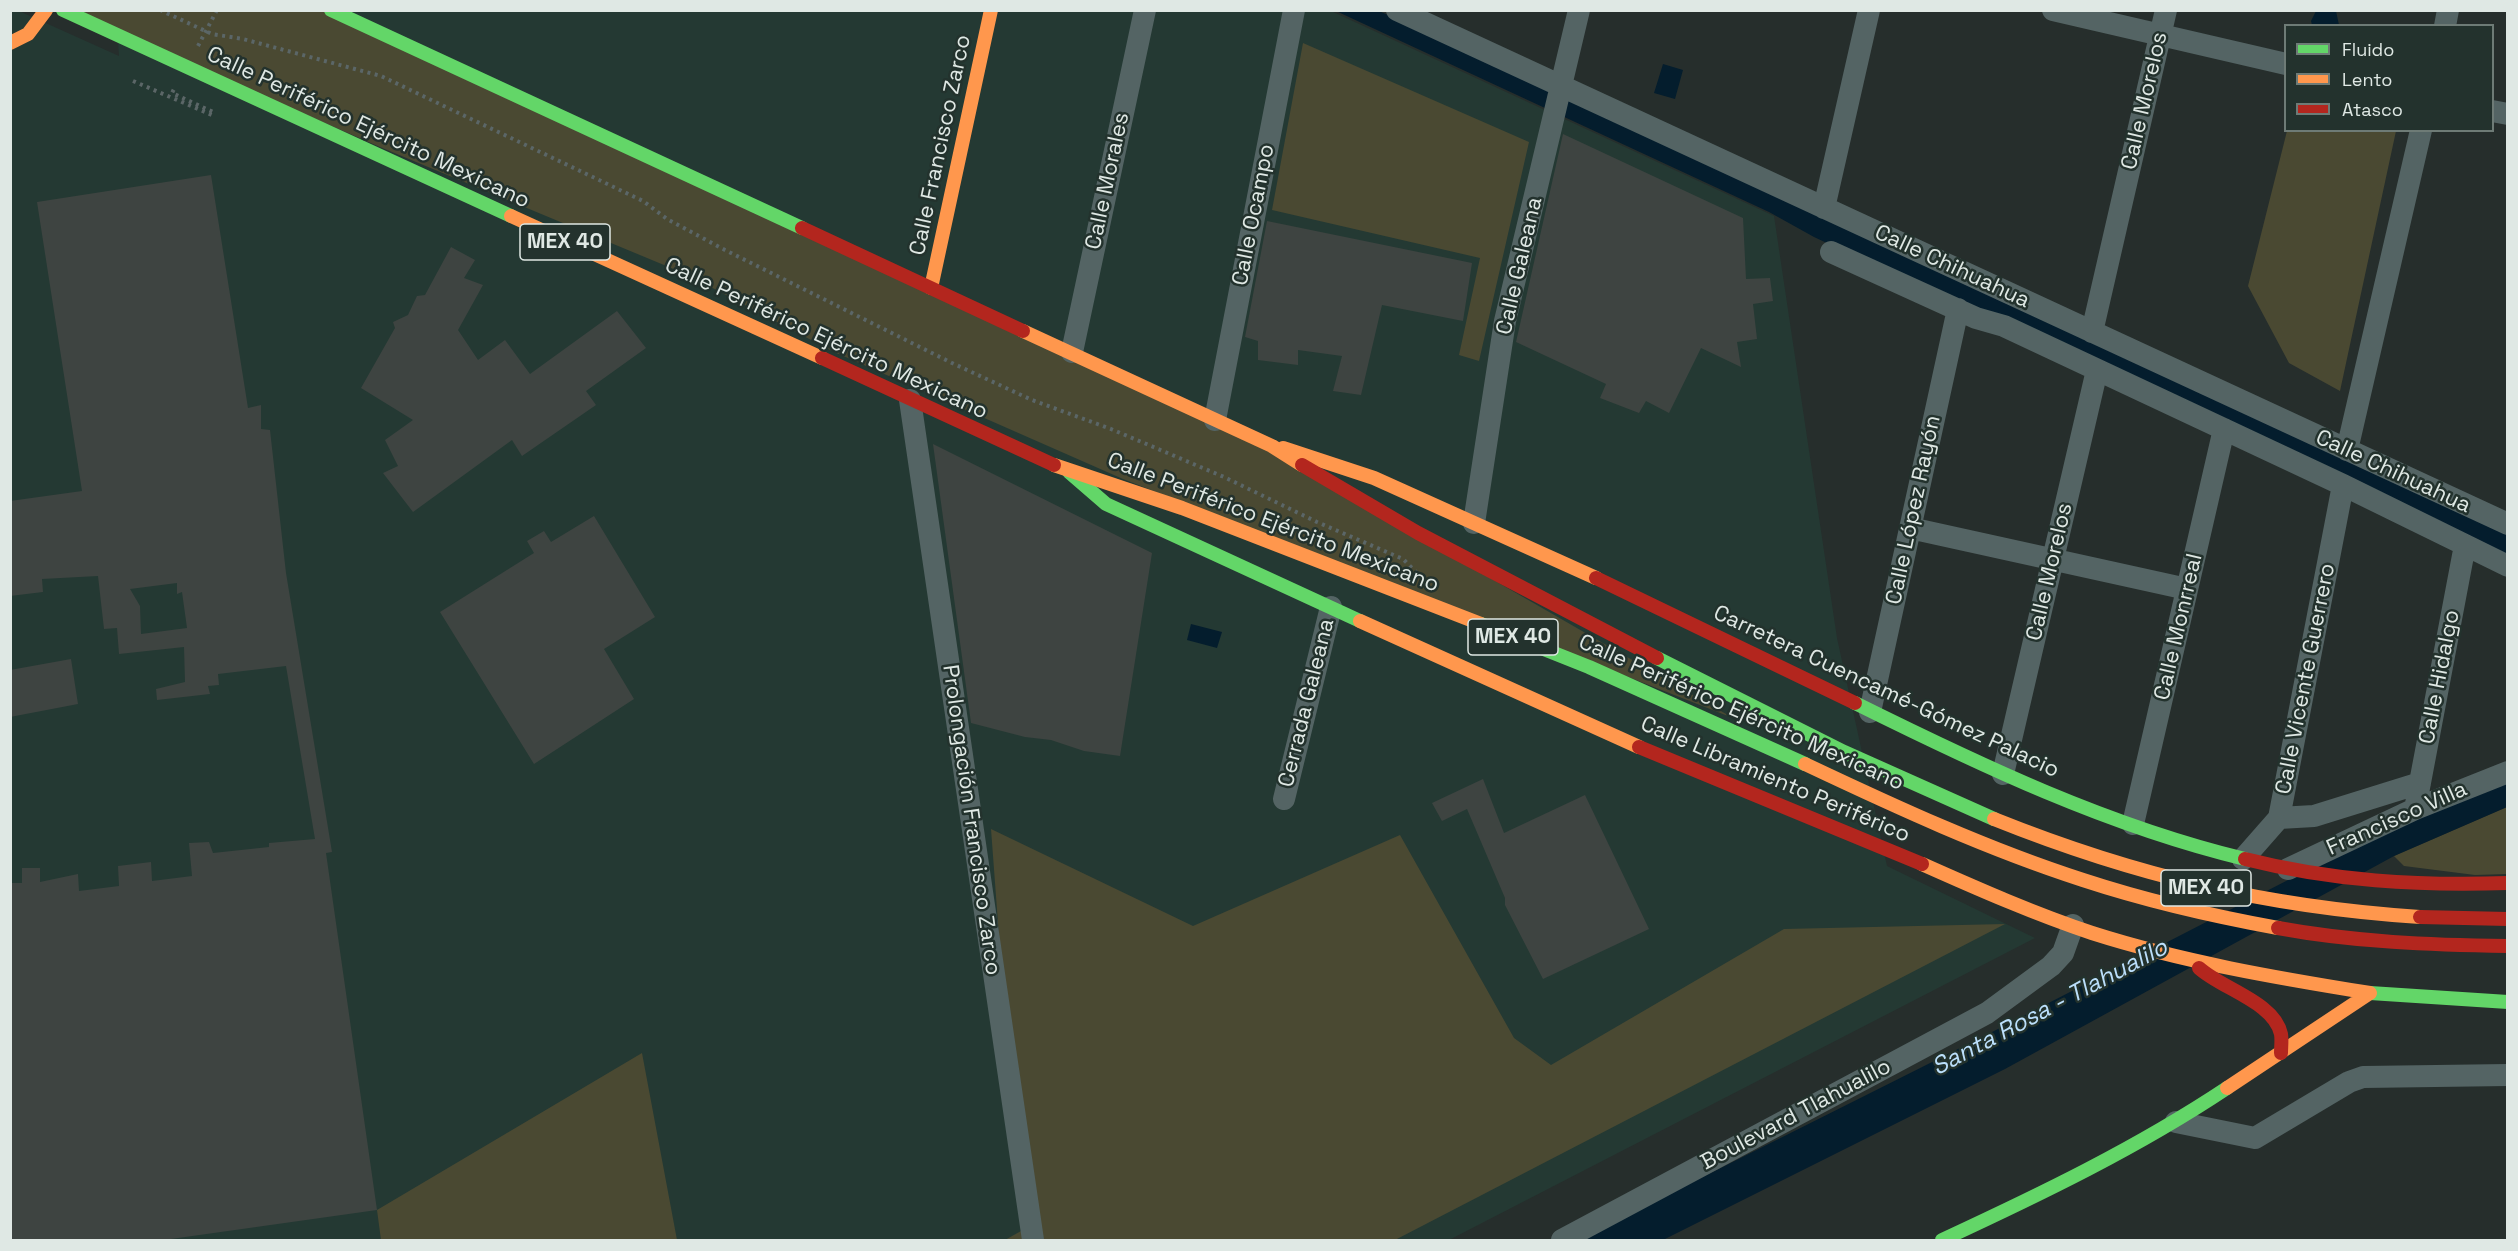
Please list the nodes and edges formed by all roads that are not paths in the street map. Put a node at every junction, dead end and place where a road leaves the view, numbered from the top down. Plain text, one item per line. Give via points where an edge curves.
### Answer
1 (46, 10) edge
2 (63, 10) edge
3 (331, 10) edge
4 (991, 10) edge
5 (1145, 10) edge
6 (1293, 10) edge
7 (1397, 10) edge
8 (1579, 10) edge
9 (1869, 10) edge
10 (2053, 10) edge
11 (2166, 10) edge
12 (2161, 35) junction
13 (10, 43) edge
14 (2284, 64) edge
15 (1561, 92) junction
16 (2421, 132) edge
17 (1824, 208) junction
18 (1831, 252) dead end
19 (931, 288) junction
20 (1958, 309) junction
21 (2091, 332) junction
22 (1072, 352) junction
23 (2097, 370) junction
24 (910, 400) junction
25 (1215, 420) junction
26 (2224, 429) junction
27 (1272, 446) junction
28 (2347, 450) junction
29 (1069, 472) junction
30 (2343, 485) junction
31 (1474, 523) junction
32 (2508, 524) edge
33 (1910, 528) junction
34 (2465, 545) junction
35 (2053, 560) junction
36 (2508, 566) edge
37 (2187, 589) junction
38 (1331, 607) junction
39 (1870, 712) junction
40 (2508, 772) edge
41 (2003, 774) junction
42 (2420, 783) junction
43 (1284, 799) dead end
44 (2415, 808) junction
45 (2279, 818) junction
46 (2133, 824) junction
47 (2243, 860) junction
48 (2288, 870) junction
49 (2508, 884) edge
50 (2508, 919) edge
51 (2082, 929) junction
52 (2508, 946) edge
53 (2187, 959) junction
54 (2370, 993) junction
55 (2508, 1002) edge
56 (2281, 1053) junction
57 (2508, 1076) edge
58 (2176, 1122) junction
59 (1033, 1240) edge
60 (1562, 1240) edge
61 (1942, 1240) edge

1 - 13 main road via 28,34
2 - 24 main road, Calle Periférico Ejército Mexicano / MEX 40
3 - 19 main road, Calle Periférico Ejército Mexicano / MEX 40
4 - 19 main road, Calle Francisco Zarco
5 - 22 street, Calle Morales
6 - 25 street, Calle Ocampo
7 - 15 street, Calle Chihuahua
8 - 15 street, Calle Galeana
9 - 17 street
10 - 12 street
11 - 12 street, Calle Morelos
12 - 14 street
12 - 21 street, Calle Morelos
15 - 17 street, Calle Chihuahua
15 - 31 street, Calle Galeana via 1505,321
16 - 28 street
17 - 21 street, Calle Chihuahua
18 - 20 street
19 - 22 main road, Calle Periférico Ejército Mexicano / MEX 40
20 - 23 street
20 - 33 street, Calle López Rayón
21 - 28 street, Calle Chihuahua
22 - 25 main road, Calle Periférico Ejército Mexicano / MEX 40
23 - 26 street
23 - 35 street, Calle Morelos
24 - 29 main road, Calle Periférico Ejército Mexicano / MEX 40
24 - 59 street, Prolongación Francisco Zarco
25 - 27 main road, Calle Periférico Ejército Mexicano / MEX 40
26 - 30 street
26 - 37 street, Calle Monrreal
27 - 31 main road, Carretera Cuencamé-Gómez Palacio / MEX 40 via 1350,467
27 - 50 main road, Calle Periférico Ejército Mexicano / MEX 40 via 1388,516 1719,691 1820,742 2024,831 2128,867 2202,887 2342,913
28 - 32 street, Calle Chihuahua
29 - 38 main road, Calle Libramiento Periférico via 1106,504
29 - 52 main road, Calle Periférico Ejército Mexicano / MEX 40 via 1115,483 1208,516 1573,660 1946,829 2104,888 2203,915 2322,937
30 - 34 street
30 - 45 street, Calle Vicente Guerrero
31 - 39 main road, Carretera Cuencamé-Gómez Palacio / MEX 40 via 1631,593
33 - 35 street
33 - 39 street, Calle López Rayón
34 - 36 street
34 - 42 street, Calle Hidalgo
35 - 37 street
35 - 41 street, Calle Morelos
37 - 46 street, Calle Monrreal
38 - 43 street, Cerrada Galeana
38 - 51 main road, Calle Libramiento Periférico via 1610,735 1978,890
39 - 41 main road, Carretera Cuencamé-Gómez Palacio / MEX 40
40 - 44 street, Francisco Villa
41 - 46 main road, Carretera Cuencamé-Gómez Palacio / MEX 40
42 - 44 street, Calle Hidalgo
42 - 45 street via 2314,816
44 - 48 street, Francisco Villa
45 - 47 street, Calle Vicente Guerrero
46 - 47 main road, Carretera Cuencamé-Gómez Palacio / MEX 40
47 - 48 main road, Carretera Cuencamé-Gómez Palacio / MEX 40
48 - 49 main road, Carretera Cuencamé-Gómez Palacio / MEX 40 via 2415,884
51 - 53 main road, Calle Libramiento Periférico
51 - 60 street, Boulevard Tlahualilo via 2050,966 1987,1013
53 - 54 main road, Calle Libramiento Periférico
53 - 56 main road via 2208,979 2271,1014 2280,1028
54 - 55 main road, Calle Libramiento Periférico
54 - 56 main road
56 - 58 main road
57 - 58 street via 2363,1077 2255,1138
58 - 61 main road

